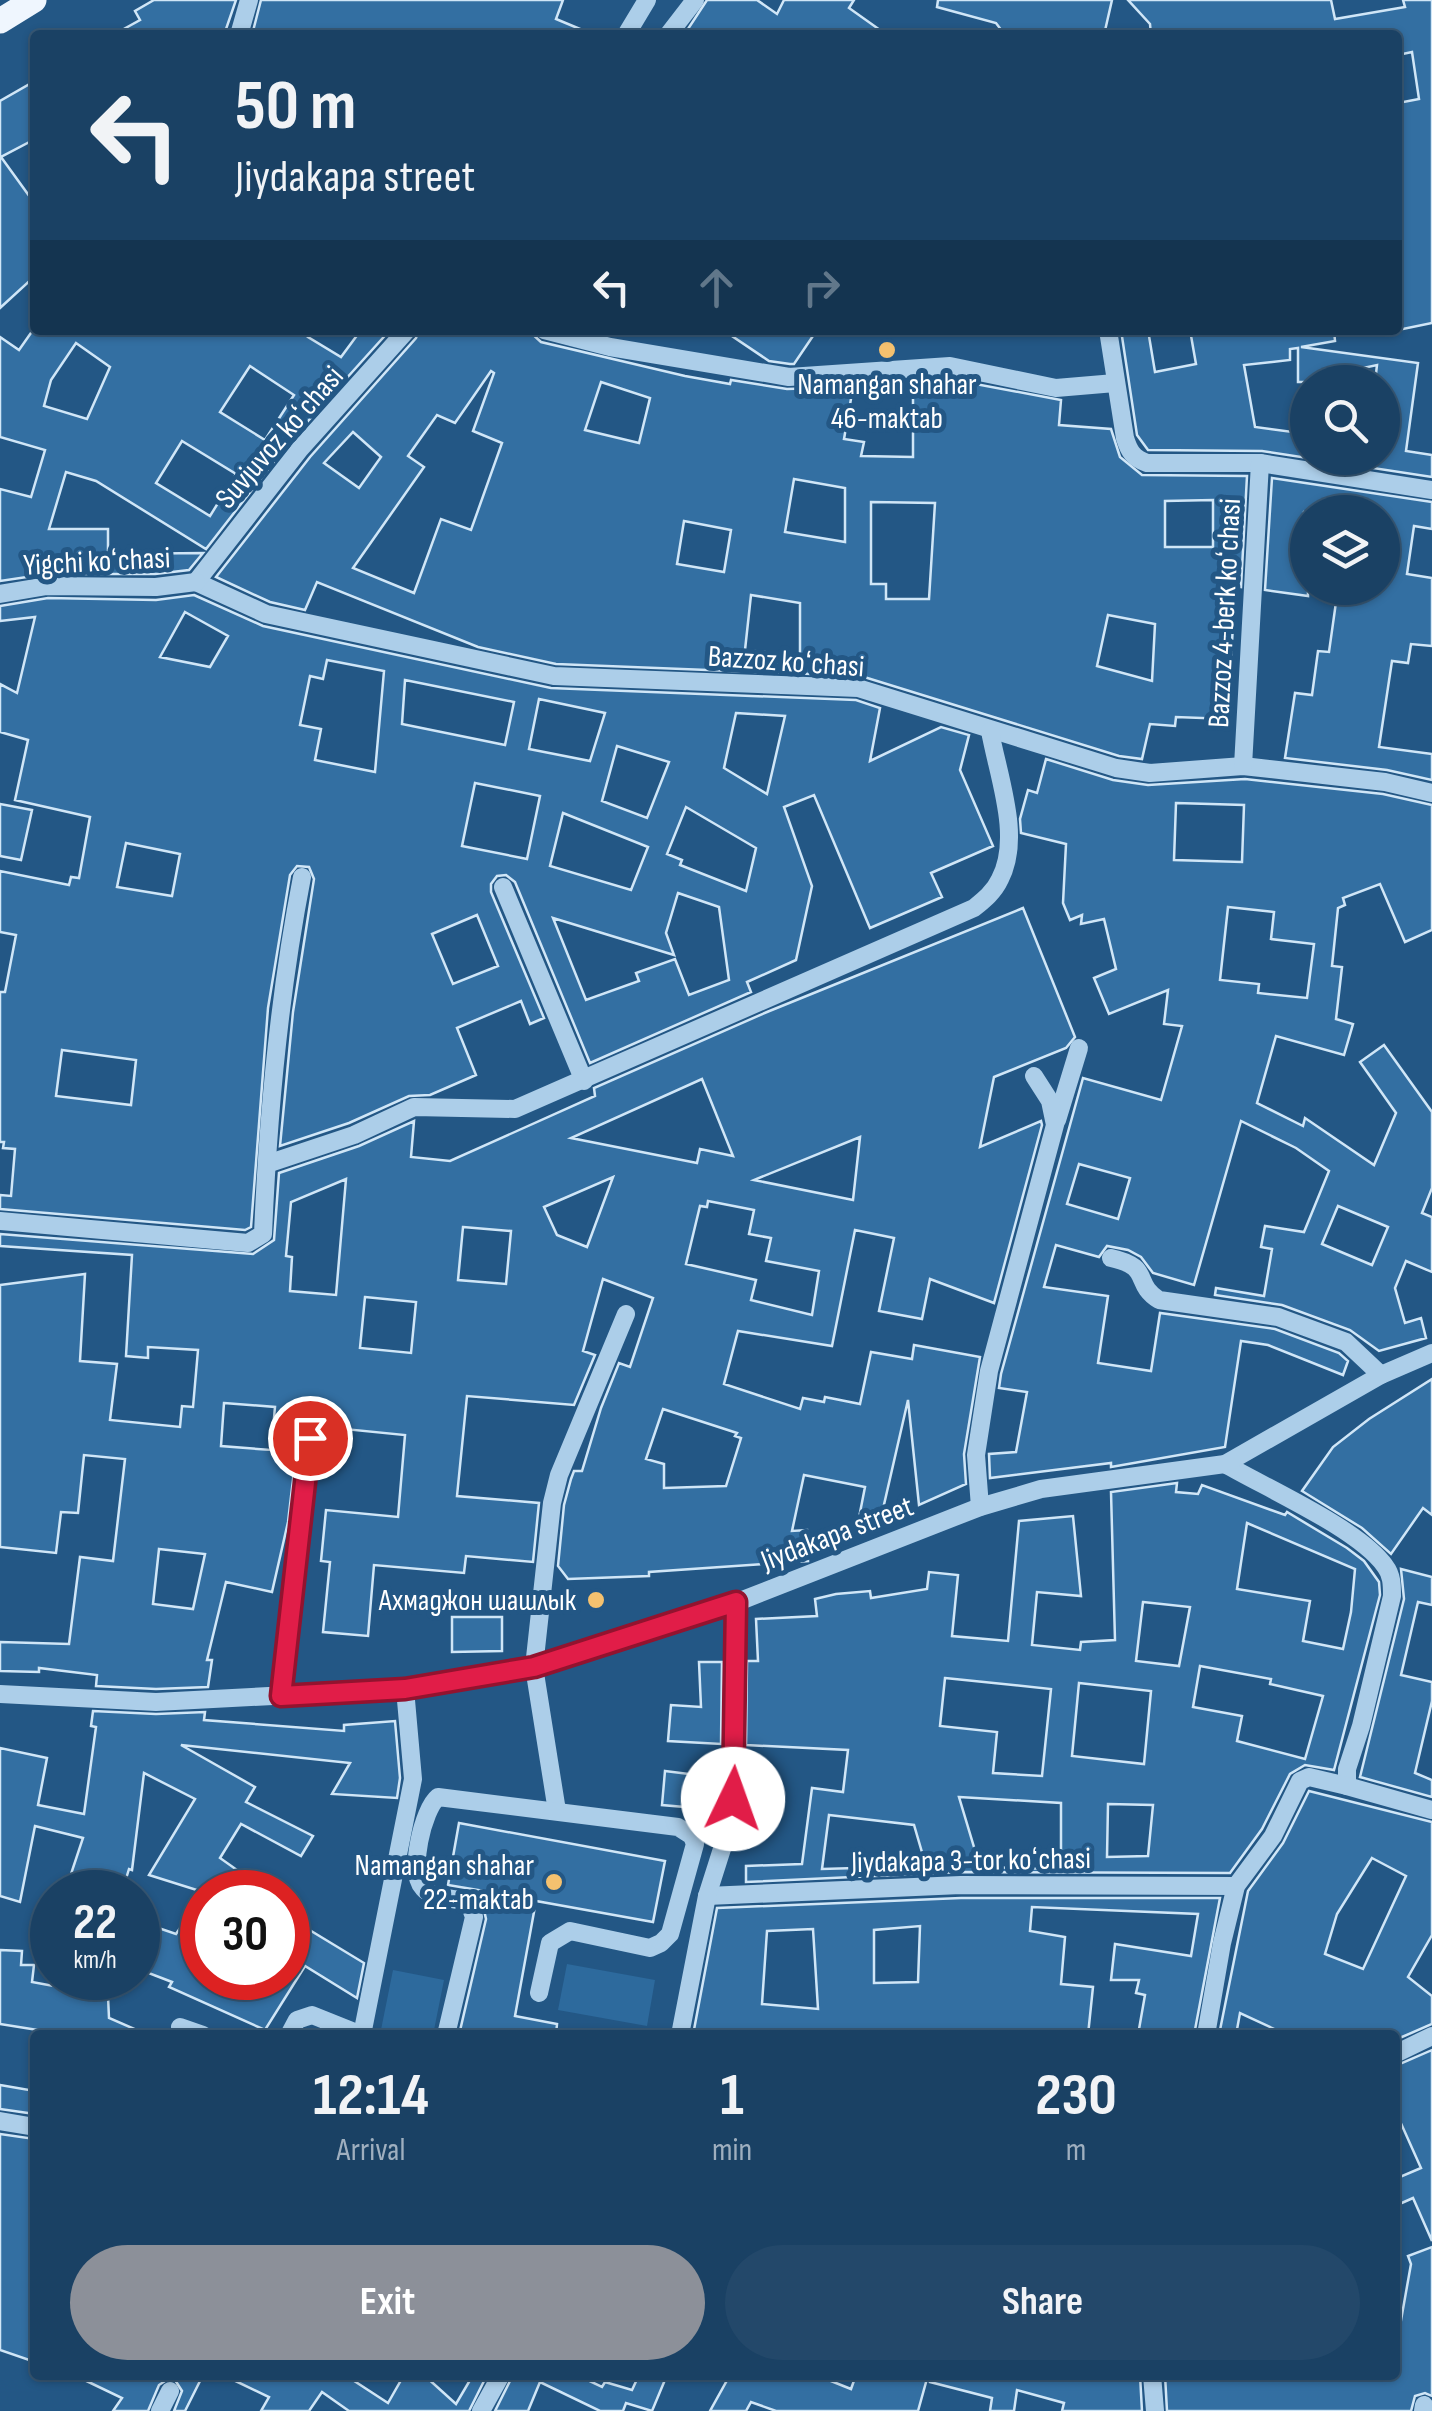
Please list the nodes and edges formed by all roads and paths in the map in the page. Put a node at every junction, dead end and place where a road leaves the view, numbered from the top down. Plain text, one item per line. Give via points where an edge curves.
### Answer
1 (34, 0) edge
2 (248, 0) edge
3 (647, 0) edge
4 (695, 0) edge
5 (0, 21) edge
6 (239, 30) edge
7 (629, 30) edge
8 (672, 30) edge
9 (403, 335) edge
10 (562, 335) edge
11 (1109, 335) edge
12 (1115, 383) junction
13 (1260, 463) junction
14 (1432, 490) edge
15 (196, 582) junction
16 (0, 594) edge
17 (990, 732) junction
18 (1243, 766) junction
19 (1432, 793) edge
20 (302, 877) dead end
21 (504, 887) dead end
22 (1080, 1048) dead end
23 (1034, 1076) dead end
24 (584, 1081) junction
25 (1055, 1126) junction
26 (267, 1164) junction
27 (0, 1221) edge
28 (1112, 1258) dead end
29 (626, 1314) dead end
30 (1432, 1352) edge
31 (1381, 1374) junction
32 (310, 1438) dead end
33 (1225, 1464) junction
34 (980, 1507) junction
35 (736, 1602) junction
36 (534, 1667) junction
37 (405, 1689) junction
38 (0, 1694) edge
39 (281, 1696) junction
40 (1347, 1786) junction
41 (1432, 1810) edge
42 (557, 1811) junction
43 (1236, 1886) junction
44 (707, 1896) junction
45 (539, 1993) dead end
46 (180, 2027) dead end
47 (189, 2030) edge
48 (293, 2030) edge
49 (350, 2030) edge
50 (363, 2030) edge
51 (447, 2030) edge
52 (681, 2030) edge
53 (1207, 2030) edge
54 (1432, 2036) edge
55 (1400, 2052) edge
56 (0, 2122) edge
57 (30, 2126) edge
58 (498, 2380) edge
59 (1152, 2380) edge
60 (170, 2390) dead end
61 (160, 2411) edge
62 (481, 2411) edge
63 (1154, 2411) edge

1 - 5 main road
2 - 6 street
3 - 7 street
4 - 8 street
9 - 15 street, Suvjuvoz koʻchasi via 300,449
10 - 12 street via 788,377 950,366 1056,388
11 - 12 street, Bazzoz 4-berk koʻchasi
12 - 13 street, Bazzoz 4-berk koʻchasi via 1129,452 1137,460
13 - 14 street, Bazzoz 4-berk koʻchasi
13 - 18 street, Bazzoz 4-berk koʻchasi
15 - 16 street, Yigchi koʻchasi via 48,586
15 - 17 street, Bazzoz koʻchasi via 266,614 554,676 858,688
17 - 18 street, Bazzoz koʻchasi via 1116,768 1166,773
17 - 24 street via 1008,830 1008,859 994,891 974,908
18 - 19 street, Bazzoz koʻchasi
20 - 26 street via 287,952
21 - 24 street
22 - 25 street
23 - 25 street via 1050,1101
24 - 26 street via 515,1110 414,1107
25 - 34 street via 989,1371 976,1455
26 - 27 street via 263,1234 248,1243
28 - 31 street via 1138,1268 1144,1287 1159,1300 1278,1317 1346,1342
29 - 36 street via 559,1475
30 - 31 street, Jiydakapa street
31 - 33 street, Jiydakapa street
32 - 39 street
33 - 34 street, Jiydakapa street via 1041,1488
33 - 40 street via 1338,1528 1370,1551 1392,1580
34 - 35 street, Jiydakapa street
35 - 36 street, Jiydakapa street
35 - 44 street via 733,1799
36 - 37 street, Jiydakapa street
36 - 42 street
37 - 39 street, Jiydakapa street
37 - 50 street via 413,1779
38 - 39 street, Jiydakapa street via 156,1702
40 - 41 street
40 - 43 street via 1300,1781 1273,1836
42 - 45 street via 678,1827 695,1844 670,1934 661,1944 636,1947 563,1933 550,1943
42 - 51 street via 448,1796 430,1803 416,1878 431,1894 474,1910
43 - 44 street, Jiydakapa 3-tor koʻchasi via 960,1884
43 - 53 street
44 - 52 street
46 - 47 street
48 - 49 street via 312,2014
54 - 55 street
56 - 57 street
58 - 62 street
59 - 63 street
60 - 61 street

